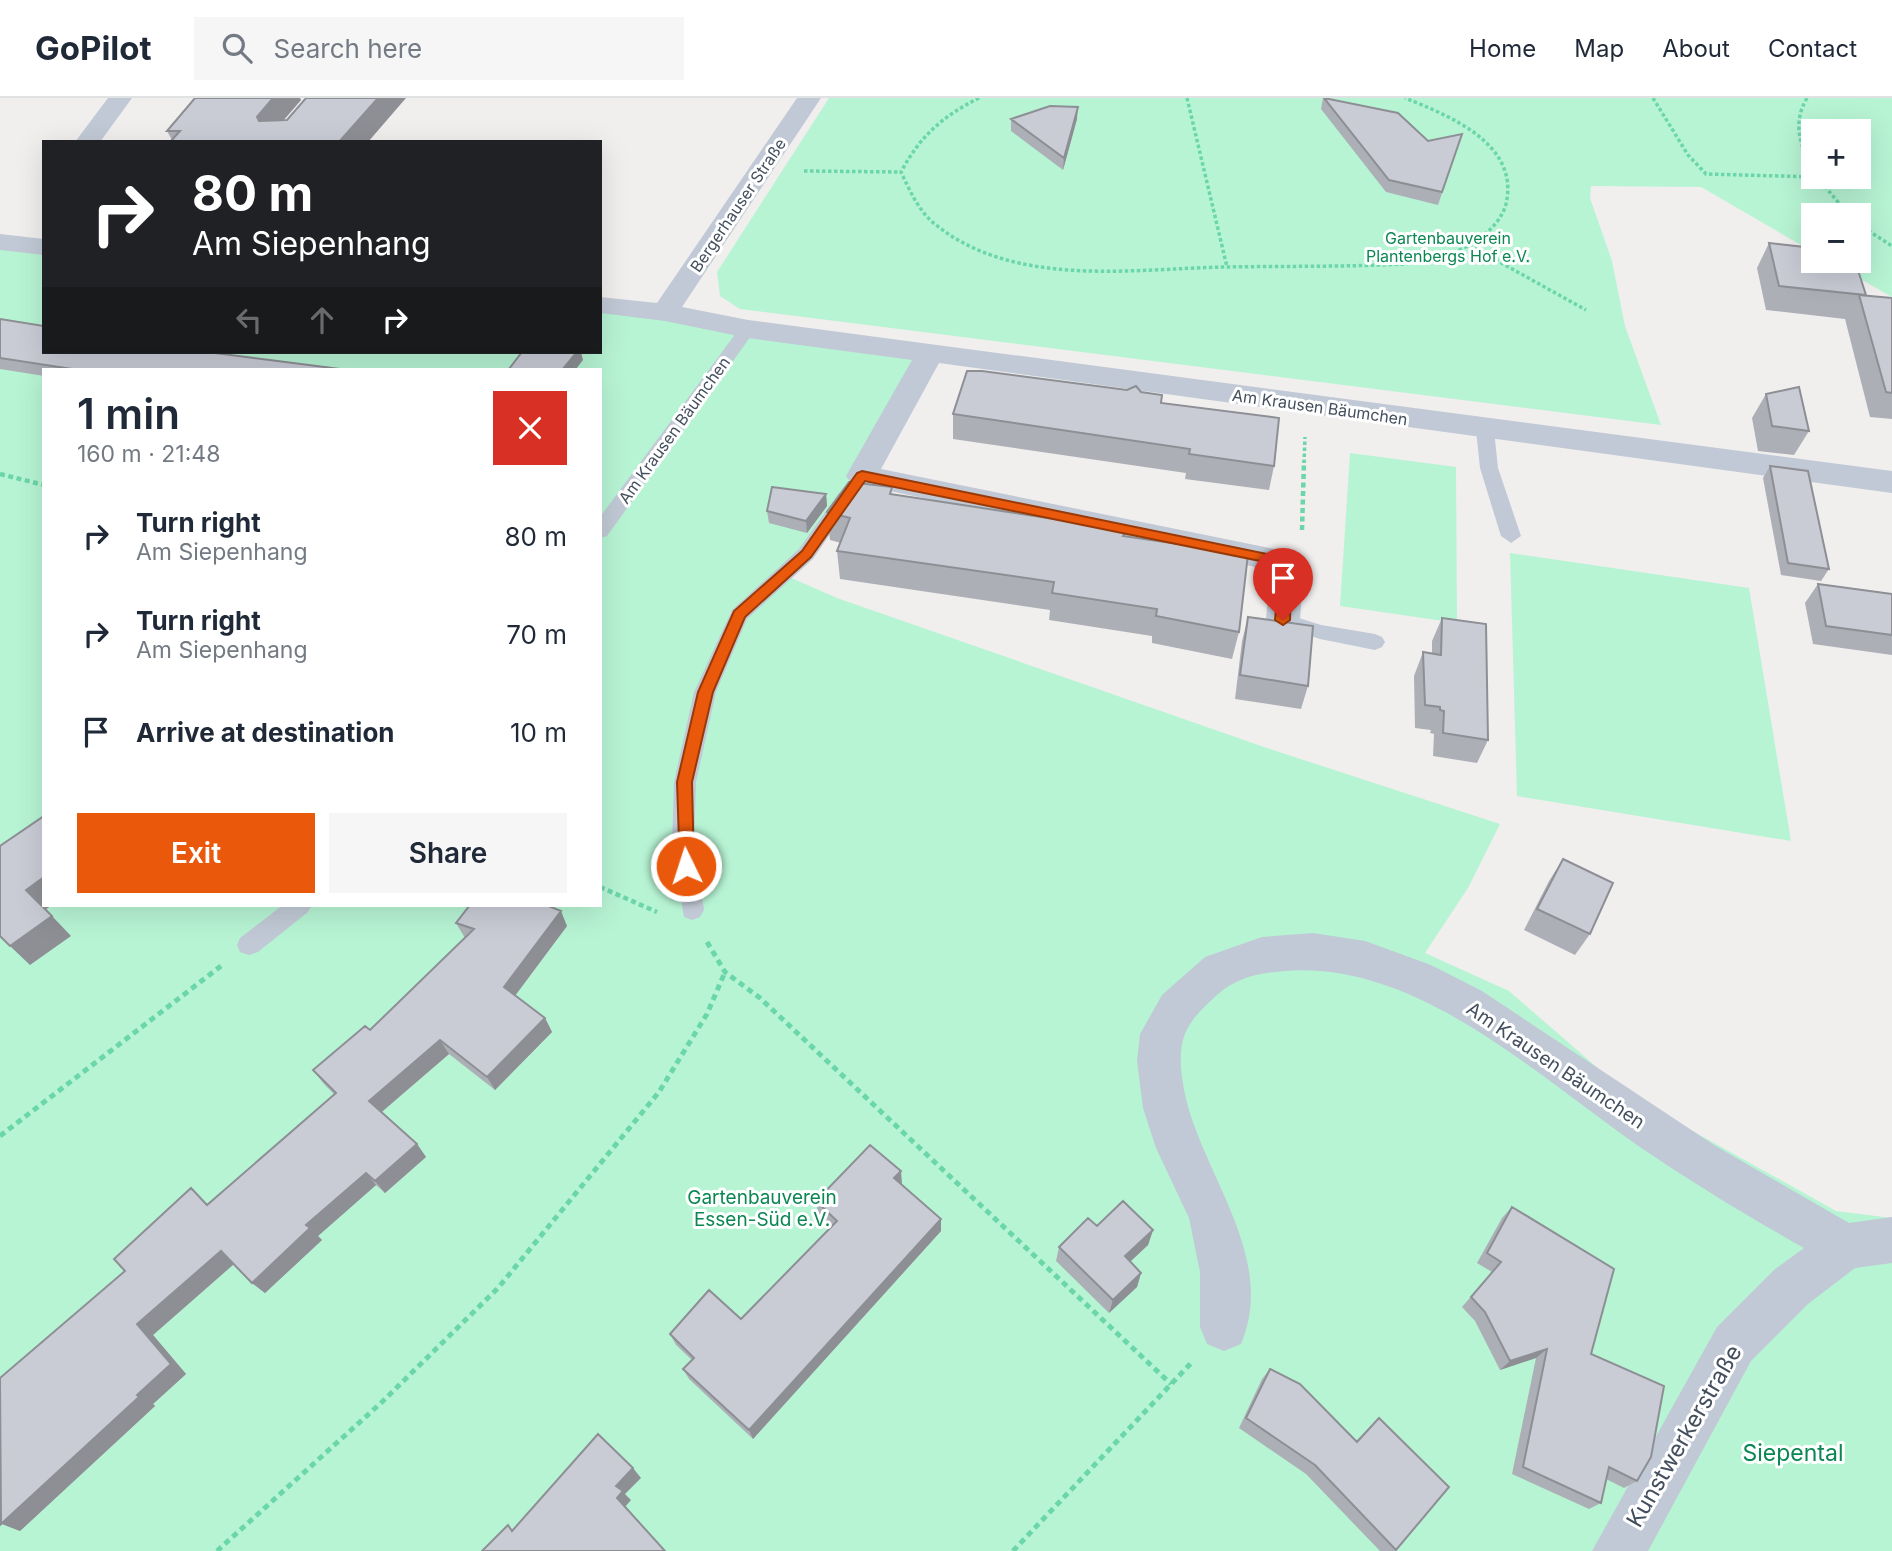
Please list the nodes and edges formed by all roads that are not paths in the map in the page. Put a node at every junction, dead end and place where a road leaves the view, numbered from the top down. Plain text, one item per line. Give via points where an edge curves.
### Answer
1 (120, 98) edge
2 (809, 98) edge
3 (88, 140) edge
4 (0, 242) edge
5 (42, 247) edge
6 (602, 305) edge
7 (666, 312) junction
8 (748, 329) junction
9 (930, 353) junction
10 (1486, 430) junction
11 (862, 476) junction
12 (1892, 482) edge
13 (602, 528) edge
14 (1511, 536) dead end
15 (1283, 620) joint
16 (1375, 642) dead end
17 (297, 907) edge
18 (692, 910) road end
19 (249, 945) road end
20 (1869, 1243) edge
21 (1224, 1327) road end
22 (1618, 1551) edge

1 - 3 street
2 - 7 street, Bergerhauser Straße
4 - 5 street
6 - 7 street, Am Krausen Bäumchen
7 - 8 street, Am Krausen Bäumchen
8 - 9 street, Am Krausen Bäumchen
8 - 13 lane, Am Krausen Bäumchen
9 - 10 street, Am Krausen Bäumchen
9 - 11 street
10 - 12 street, Am Krausen Bäumchen
10 - 14 lane via 1489,468
11 - 15 street via 1287,562
11 - 18 lane via 806,554 739,615 705,692 685,782 683,845
15 - 16 lane
17 - 19 lane
20 - 21 street, Am Krausen Bäumchen via 1800,1222 1664,1138 1504,1025 1439,988 1335,952 1286,949 1244,959 1209,975 1181,1001 1161,1033 1159,1078 1176,1145 1211,1215 1228,1285
20 - 22 street, Kunstwerkerstraße via 1791,1287 1734,1344

